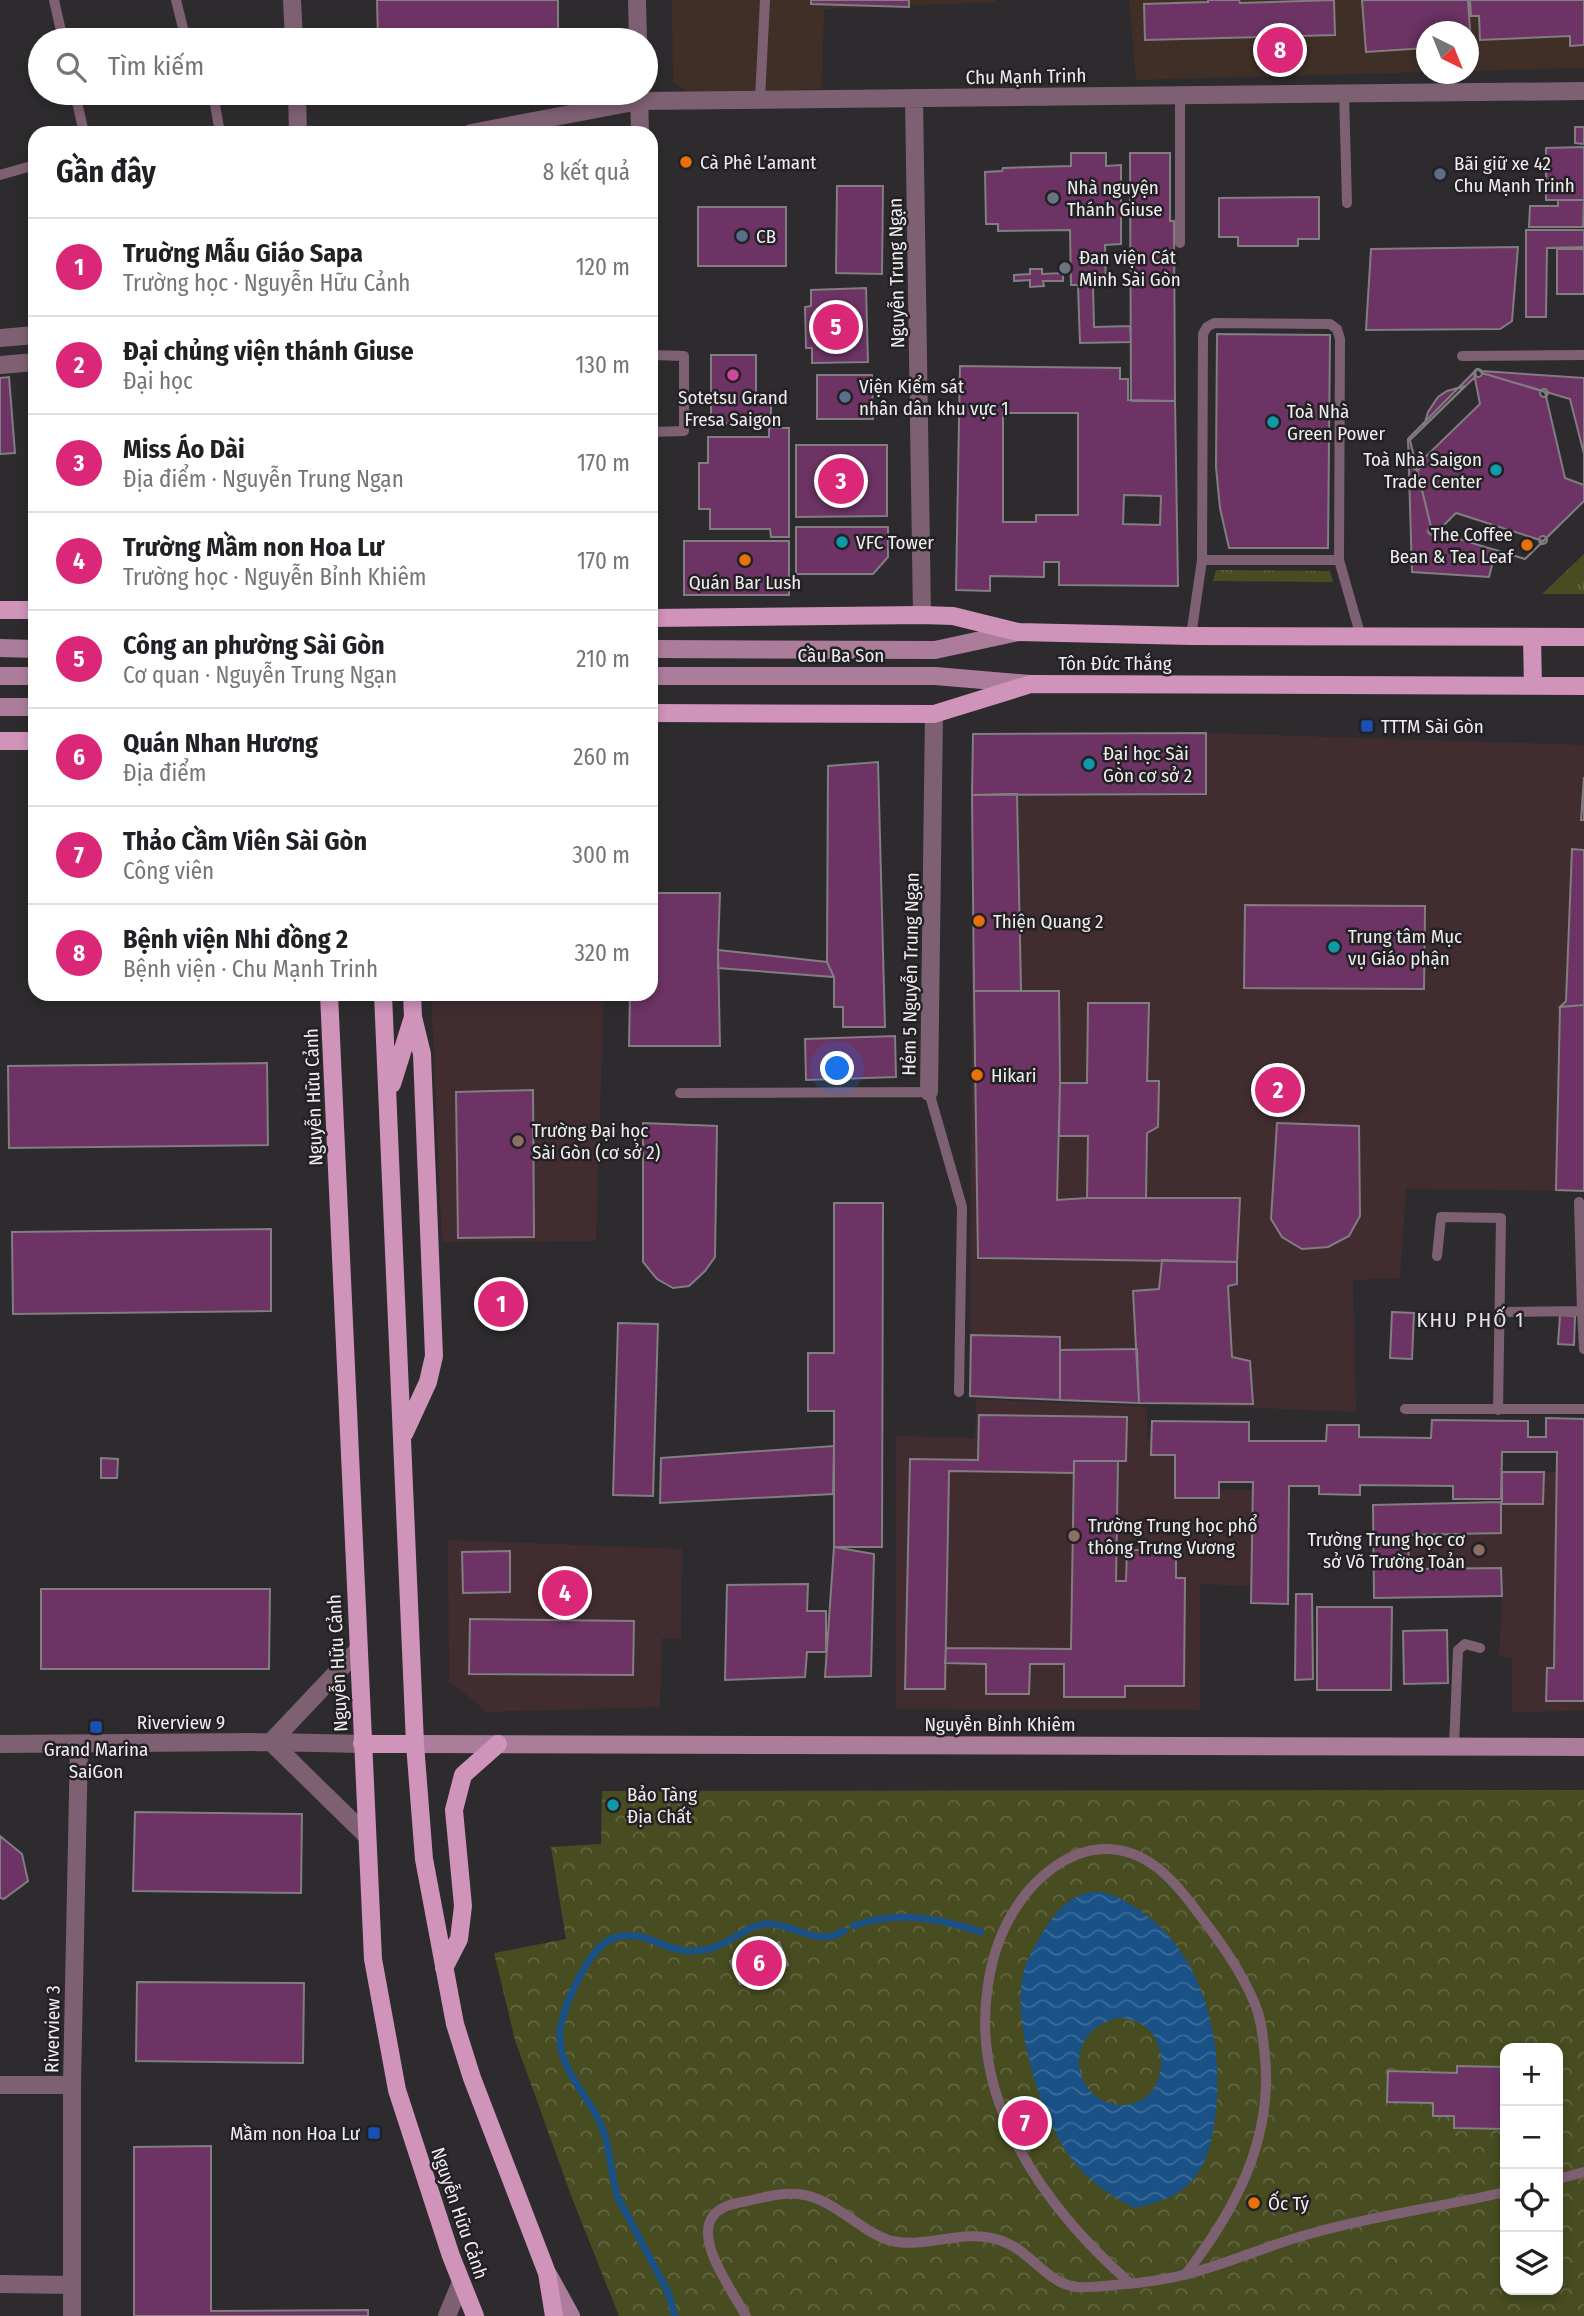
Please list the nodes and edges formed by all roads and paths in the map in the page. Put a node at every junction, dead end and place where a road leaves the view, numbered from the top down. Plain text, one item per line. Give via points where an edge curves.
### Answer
1 (54, 0) edge
2 (176, 0) edge
3 (292, 0) edge
4 (637, 0) edge
5 (765, 0) edge
6 (60, 28) edge
7 (183, 28) edge
8 (293, 28) edge
9 (638, 28) edge
10 (1584, 91) edge
11 (1344, 93) junction
12 (1180, 95) junction
13 (658, 97) edge
14 (914, 97) junction
15 (760, 99) junction
16 (78, 105) edge
17 (215, 105) edge
18 (297, 105) edge
19 (602, 105) edge
20 (639, 105) edge
21 (82, 126) edge
22 (219, 126) edge
23 (298, 126) edge
24 (504, 126) edge
25 (640, 126) edge
26 (28, 167) edge
27 (0, 175) edge
28 (1347, 203) dead end
29 (1180, 243) dead end
30 (28, 336) edge
31 (0, 338) edge
32 (658, 355) edge
33 (1584, 355) edge
34 (1462, 356) dead end
35 (28, 363) edge
36 (0, 365) edge
37 (658, 432) edge
38 (1202, 560) junction
39 (1339, 560) junction
40 (0, 610) edge
41 (28, 610) edge
42 (922, 615) junction
43 (658, 618) edge
44 (1018, 632) junction
45 (1191, 636) junction
46 (1361, 637) junction
47 (1532, 637) junction
48 (1584, 637) edge
49 (0, 648) edge
50 (28, 649) edge
51 (658, 649) edge
52 (0, 676) edge
53 (28, 676) edge
54 (658, 676) edge
55 (1031, 684) junction
56 (1534, 686) junction
57 (1584, 686) edge
58 (0, 707) edge
59 (28, 707) edge
60 (658, 713) edge
61 (934, 714) junction
62 (0, 741) edge
63 (28, 741) edge
64 (329, 1001) edge
65 (383, 1001) edge
66 (412, 1001) edge
67 (413, 1017) junction
68 (929, 1092) junction
69 (680, 1093) dead end
70 (388, 1098) junction
71 (1579, 1202) dead end
72 (1437, 1256) dead end
73 (1582, 1311) edge
74 (1500, 1312) junction
75 (1584, 1349) edge
76 (959, 1392) dead end
77 (1405, 1409) dead end
78 (1584, 1409) edge
79 (1498, 1410) junction
80 (403, 1437) junction
81 (1480, 1648) dead end
82 (358, 1650) junction
83 (271, 1742) junction
84 (0, 1744) edge
85 (79, 1744) junction
86 (362, 1744) junction
87 (415, 1744) junction
88 (498, 1744) junction
89 (1454, 1746) junction
90 (1584, 1747) edge
91 (366, 1835) junction
92 (456, 1857) junction
93 (424, 1859) junction
94 (444, 1968) junction
95 (0, 2085) edge
96 (72, 2085) junction
97 (1584, 2172) edge
98 (1563, 2178) edge
99 (1500, 2193) edge
100 (547, 2273) junction
101 (1185, 2275) junction
102 (461, 2282) junction
103 (0, 2284) edge
104 (1130, 2284) junction
105 (72, 2285) junction
106 (72, 2316) edge
107 (447, 2316) edge
108 (475, 2316) edge
109 (554, 2316) edge
110 (571, 2316) edge
111 (746, 2316) edge

1 - 6 lane
2 - 7 lane
3 - 8 street
4 - 9 street
5 - 15 lane
10 - 11 street, Chu Mạnh Trinh
11 - 12 street, Chu Mạnh Trinh
11 - 28 lane
12 - 14 street, Chu Mạnh Trinh
12 - 29 lane
13 - 15 street, Chu Mạnh Trinh
14 - 15 street, Chu Mạnh Trinh
14 - 42 street, Nguyễn Trung Ngạn
16 - 21 lane
17 - 22 lane
18 - 23 street
19 - 24 street, Chu Mạnh Trinh
20 - 25 street
26 - 27 lane
30 - 31 street
32 - 37 lane via 684,356 684,431
33 - 34 lane
35 - 36 street
38 - 39 lane
38 - 39 lane via 1203,334 1214,323 1330,324 1337,329
38 - 45 lane
39 - 46 lane
40 - 41 main road
42 - 43 main road, Tôn Đức Thắng
42 - 44 main road, Tôn Đức Thắng via 953,616
44 - 45 main road, Tôn Đức Thắng
44 - 51 main road, Cầu Ba Son via 935,650
45 - 46 main road, Tôn Đức Thắng
46 - 47 main road, Tôn Đức Thắng
47 - 48 main road, Tôn Đức Thắng
47 - 56 main road
49 - 50 main road
52 - 53 main road
54 - 55 main road, Cầu Ba Son via 935,676
55 - 56 main road, Tôn Đức Thắng
55 - 61 main road, Tôn Đức Thắng
56 - 57 main road, Tôn Đức Thắng
58 - 59 main road
60 - 61 main road, Tôn Đức Thắng
61 - 68 street, Hẻm 5 Nguyễn Trung Ngạn
62 - 63 main road
64 - 82 main road, Nguyễn Hữu Cảnh
65 - 70 main road
66 - 67 main road
67 - 70 main road
67 - 80 main road via 422,1054 434,1356 428,1382
68 - 69 lane
68 - 76 lane, Hẻm 5 Nguyễn Trung Ngạn via 962,1207
70 - 80 main road
71 - 73 lane
72 - 74 lane via 1441,1217 1501,1219
73 - 74 lane
73 - 75 lane
74 - 79 lane
77 - 79 lane
78 - 79 lane
80 - 87 main road
81 - 89 lane via 1465,1644 1458,1650
82 - 83 street
82 - 86 main road, Nguyễn Hữu Cảnh
83 - 85 street, Riverview 9
83 - 86 street, Riverview 9
83 - 91 street
84 - 85 street, Riverview 9
85 - 96 street, Riverview 3
86 - 87 main road
86 - 91 main road, Nguyễn Hữu Cảnh
87 - 88 main road, Nguyễn Bỉnh Khiêm
87 - 93 main road
88 - 89 main road, Nguyễn Bỉnh Khiêm
88 - 92 main road via 463,1775 454,1810
89 - 90 main road, Nguyễn Bỉnh Khiêm
91 - 102 main road, Nguyễn Hữu Cảnh via 373,1959 397,2090
92 - 93 main road
92 - 94 main road via 463,1906 458,1939
93 - 94 main road
94 - 100 main road via 472,2078
95 - 96 street
96 - 105 street, Riverview 3
97 - 98 lane
99 - 101 lane via 1333,2227
100 - 109 main road
100 - 110 main road
101 - 104 lane
101 - 104 lane via 1226,2216 1260,2136 1266,2089 1262,2027 1255,2003 1232,1962 1175,1882 1134,1855 1118,1850 1087,1852 1069,1857 1041,1878 1008,1920 989,1974 985,2034 1001,2109 1034,2174 1077,2232
102 - 107 street
102 - 108 main road, Nguyễn Hữu Cảnh
103 - 105 street
104 - 111 lane via 1065,2284 1016,2247 986,2236 893,2241 820,2199 782,2193 724,2208 709,2223 708,2240 716,2262
105 - 106 street, Riverview 3

